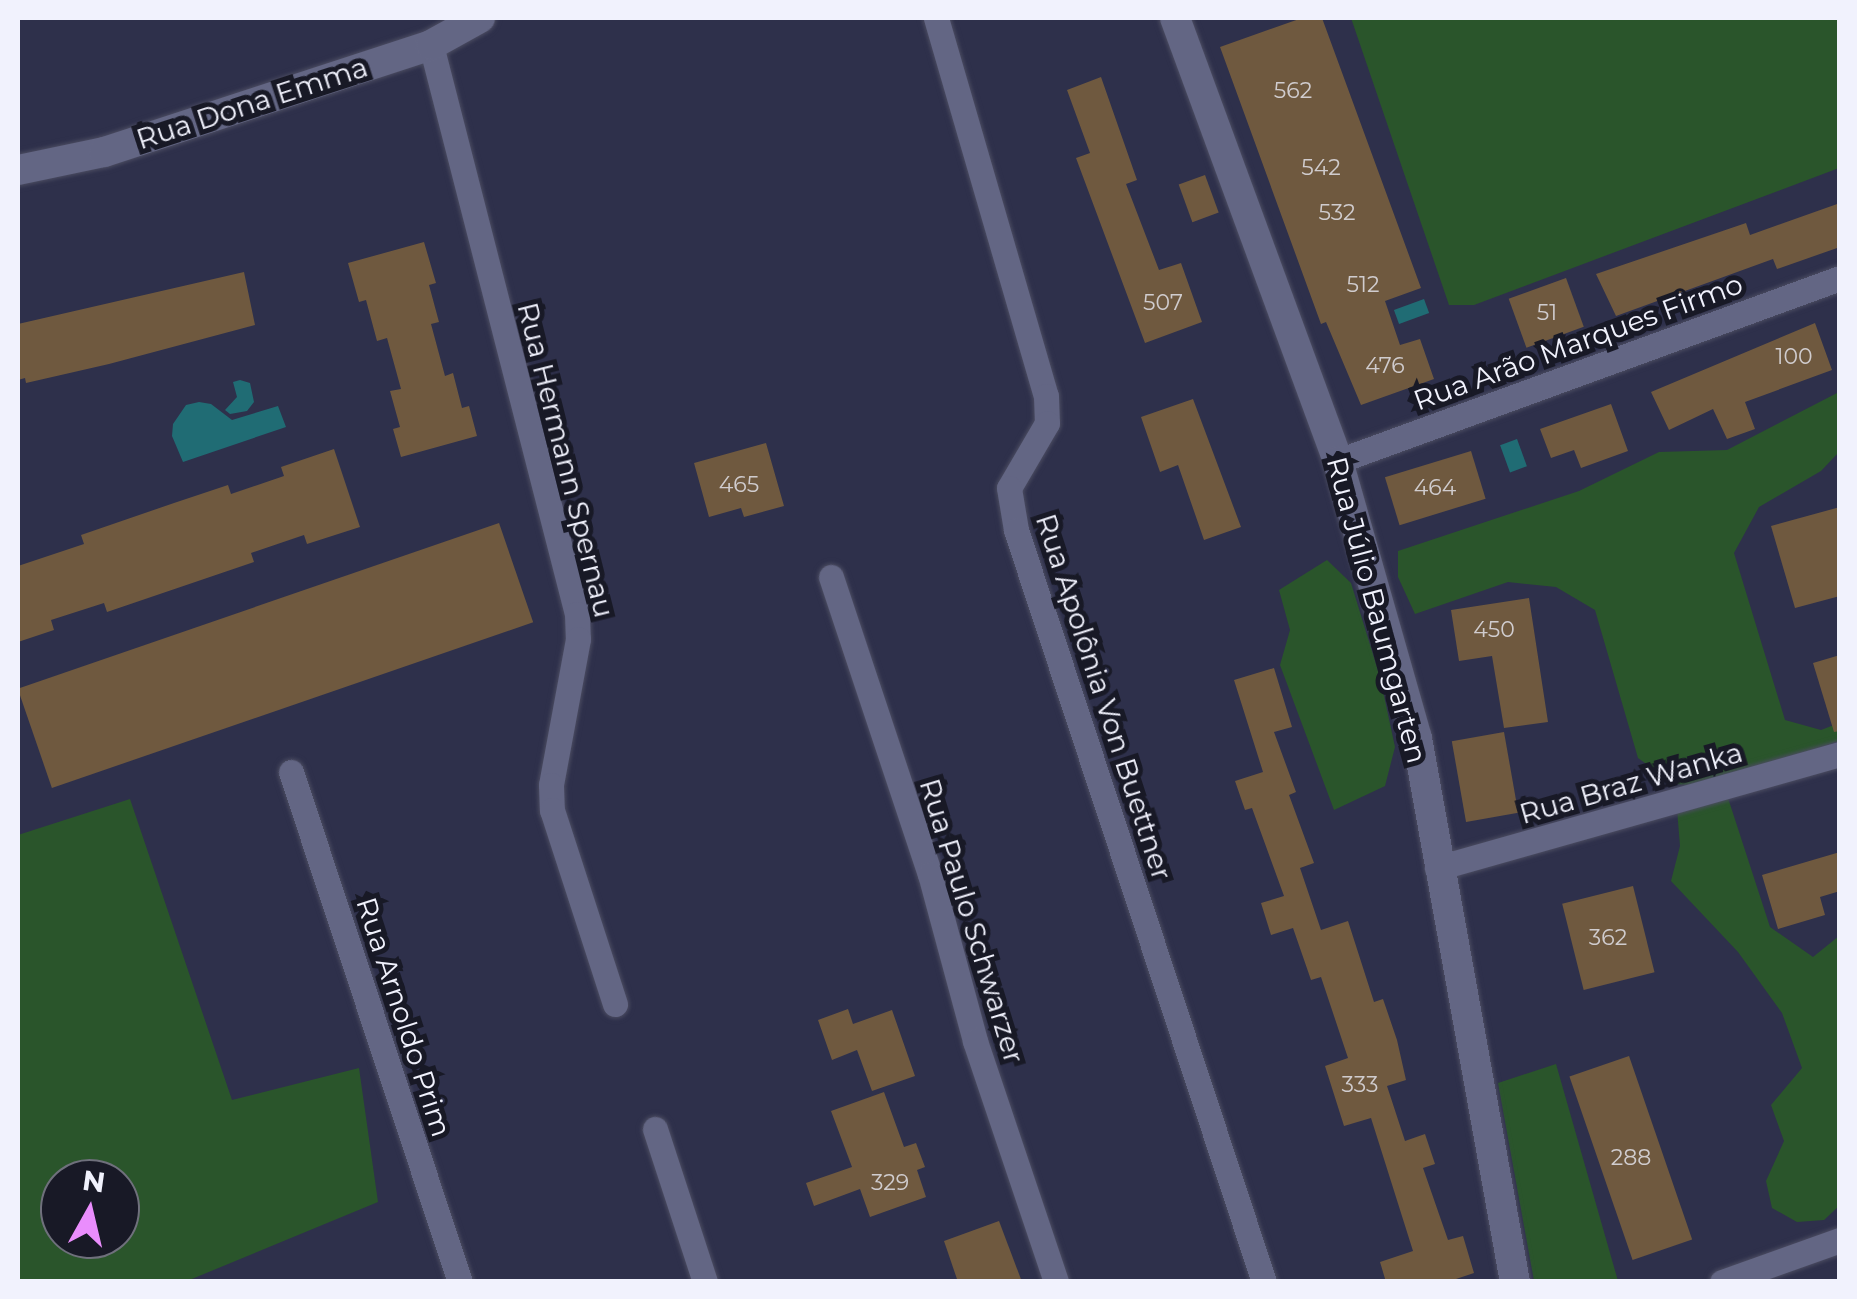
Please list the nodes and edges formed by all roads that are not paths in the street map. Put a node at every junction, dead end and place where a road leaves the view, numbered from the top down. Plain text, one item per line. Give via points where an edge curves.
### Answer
1 (480, 18) edge
2 (936, 18) edge
3 (1175, 18) edge
4 (431, 45) junction
5 (18, 170) edge
6 (1840, 278) edge
7 (1338, 462) junction
8 (831, 577) dead end
9 (1840, 754) edge
10 (292, 772) dead end
11 (1438, 868) junction
12 (615, 1004) dead end
13 (655, 1129) dead end
14 (1840, 1240) edge
15 (460, 1282) edge
16 (706, 1282) edge
17 (1056, 1282) edge
18 (1264, 1282) edge
19 (1515, 1282) edge
20 (1722, 1282) edge

1 - 4 street, Rua Dona Emma
2 - 18 street, Rua Apolônia Von Buettner via 1046,396 1046,424 1009,488 1016,530
3 - 7 street, Rua Júlio Baumgarten
4 - 5 street, Rua Dona Emma via 104,152
4 - 12 street, Rua Hermann Spernau via 577,614 552,810
6 - 7 street, Rua Arão Marques Firmo
7 - 11 street, Rua Júlio Baumgarten via 1417,738
8 - 17 street, Rua Paulo Schwarzer
9 - 11 street, Rua Braz Wanka
10 - 15 street, Rua Arnoldo Prim
11 - 19 street, Rua Júlio Baumgarten
13 - 16 street
14 - 20 street

